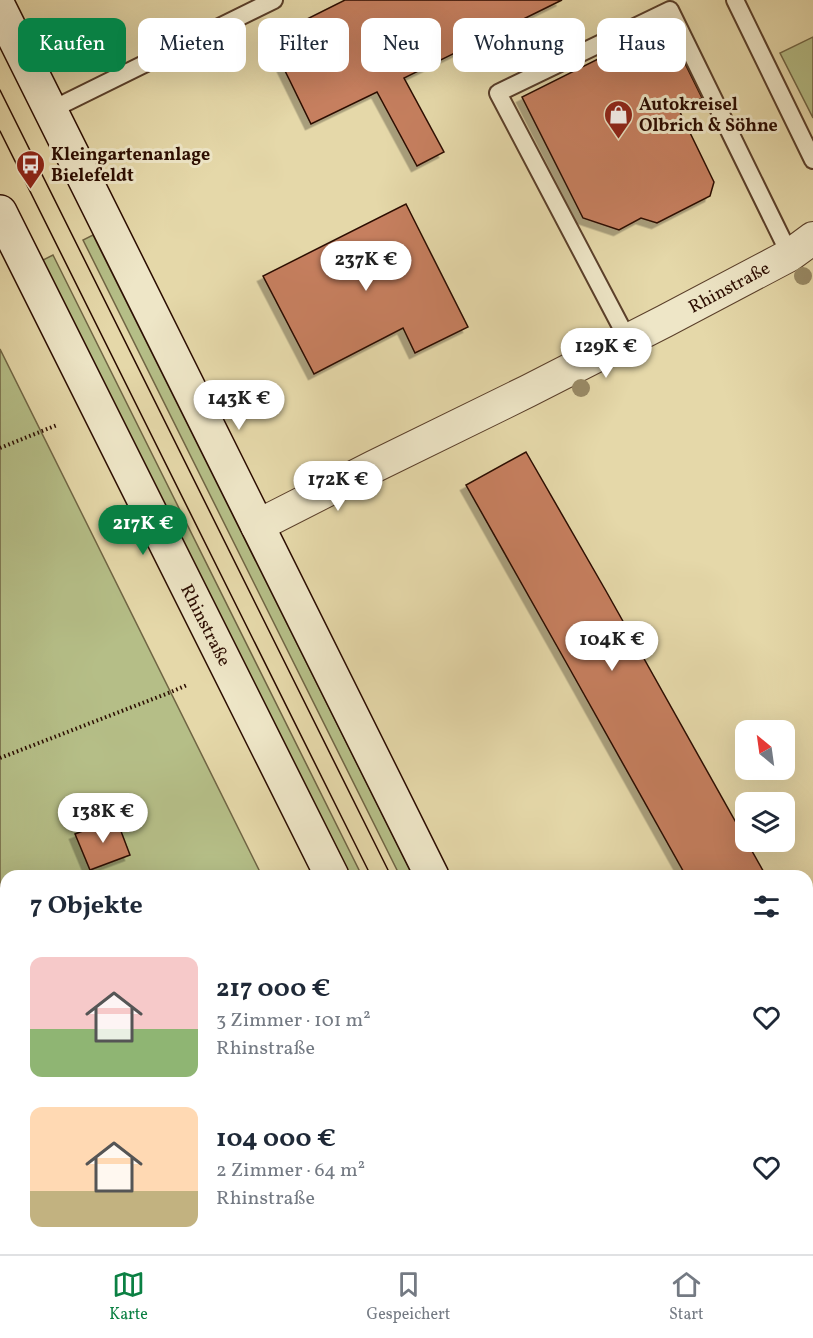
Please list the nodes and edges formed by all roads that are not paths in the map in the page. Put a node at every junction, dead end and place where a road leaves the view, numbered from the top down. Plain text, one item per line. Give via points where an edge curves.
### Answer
1 (274, 0) edge
2 (735, 0) edge
3 (0, 9) edge
4 (51, 110) junction
5 (813, 160) edge
6 (0, 212) edge
7 (801, 246) edge
8 (628, 340) junction
9 (257, 526) junction
10 (329, 870) edge
11 (429, 870) edge

1 - 4 lane
2 - 5 lane
3 - 4 main road
4 - 9 main road
6 - 10 main road, Rhinstraße
7 - 8 street, Rhinstraße
7 - 8 lane via 670,10 498,93
8 - 9 street, Rhinstraße
9 - 11 main road

